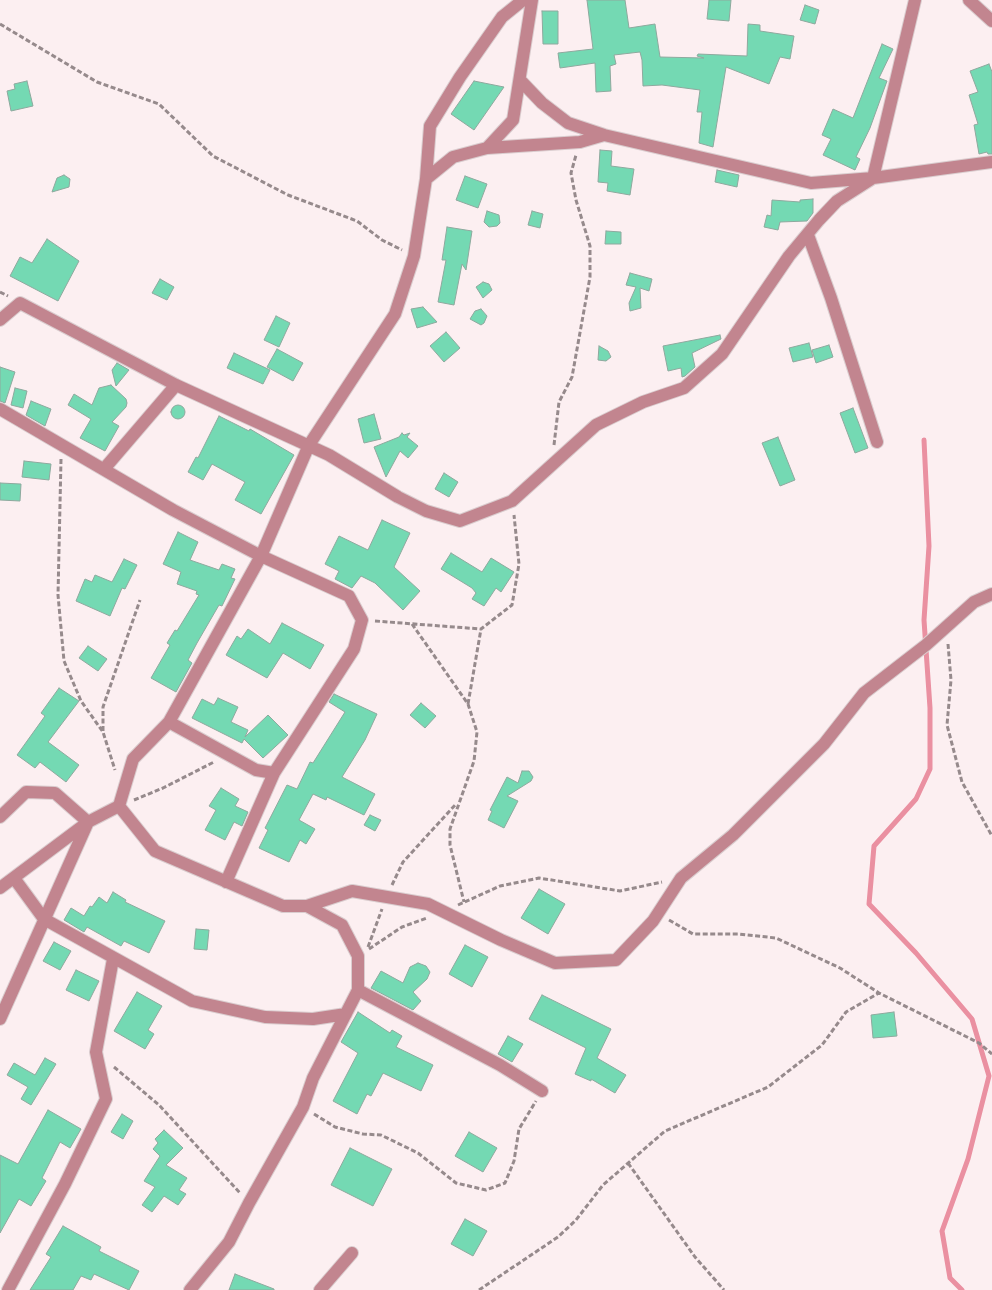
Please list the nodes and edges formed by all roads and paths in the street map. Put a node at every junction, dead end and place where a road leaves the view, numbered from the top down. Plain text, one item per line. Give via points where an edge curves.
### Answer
1 (523, 0) edge
2 (532, 0) edge
3 (915, 0) edge
4 (969, 0) edge
5 (992, 22) edge
6 (0, 24) edge
7 (520, 80) junction
8 (604, 135) junction
9 (580, 142) junction
10 (487, 148) junction
11 (992, 162) edge
12 (873, 178) junction
13 (426, 179) junction
14 (808, 235) junction
15 (414, 256) junction
16 (0, 320) edge
17 (176, 385) junction
18 (0, 409) edge
19 (877, 442) dead end
20 (61, 444) junction
21 (310, 445) junction
22 (554, 463) junction
23 (104, 469) junction
24 (512, 501) junction
25 (261, 556) junction
26 (992, 594) edge
27 (140, 600) dead end
28 (362, 620) junction
29 (412, 624) junction
30 (481, 629) junction
31 (946, 629) junction
32 (468, 704) junction
33 (169, 722) junction
34 (103, 732) junction
35 (228, 754) junction
36 (274, 773) junction
37 (123, 793) junction
38 (458, 803) junction
39 (119, 806) junction
40 (0, 817) edge
41 (88, 822) junction
42 (992, 836) edge
43 (14, 878) junction
44 (681, 878) junction
45 (226, 882) junction
46 (0, 888) edge
47 (386, 897) junction
48 (464, 902) junction
49 (307, 906) junction
50 (443, 912) junction
51 (658, 913) junction
52 (44, 919) junction
53 (362, 953) junction
54 (113, 959) junction
55 (358, 990) junction
56 (879, 993) junction
57 (346, 1014) junction
58 (0, 1019) edge
59 (96, 1052) junction
60 (992, 1054) edge
61 (542, 1091) joint
62 (303, 1107) junction
63 (628, 1163) junction
64 (249, 1203) junction
65 (352, 1253) dead end
66 (8, 1290) edge
67 (190, 1290) edge
68 (320, 1290) edge
69 (479, 1290) edge
70 (724, 1290) edge

1 - 13 street via 502,16 430,126
2 - 7 street
3 - 12 street
4 - 5 street
6 - 15 path via 97,82 159,104 213,156 288,196 357,221 382,240
7 - 8 street via 568,123
7 - 10 street via 513,120
8 - 9 street
8 - 12 street via 811,183
9 - 10 street
9 - 22 path via 571,173 590,246 590,277 572,376 558,402
10 - 13 street via 453,156
11 - 12 street
12 - 14 street via 837,201
13 - 15 street
14 - 19 street via 832,298
14 - 22 street via 789,256 722,354 684,388 643,402 596,425
15 - 21 street via 395,314
16 - 17 street via 20,303
17 - 21 street
17 - 23 street
18 - 20 street
20 - 23 street
20 - 34 path via 58,595 64,662 81,702
21 - 24 street via 398,497 460,521
21 - 25 street
22 - 24 street
23 - 25 street
24 - 30 path via 519,564 512,605
25 - 28 street via 349,596
25 - 33 street
26 - 31 street via 974,602
27 - 34 path via 103,707
28 - 29 path
28 - 36 street via 354,649
29 - 30 path
29 - 32 path
30 - 32 path
31 - 42 path via 951,680 947,725 962,782
31 - 44 street via 864,693 817,750 733,835
32 - 38 path via 477,732 474,760
33 - 35 street
33 - 37 street via 133,759
34 - 37 path
35 - 36 street via 256,770
35 - 39 path via 163,788
36 - 45 street
37 - 39 street
38 - 47 path via 403,862
38 - 48 path via 450,830 450,845
39 - 41 street
39 - 45 street via 155,851
40 - 41 street via 26,792 56,793
41 - 43 street
41 - 52 street
43 - 46 street
43 - 52 street
44 - 48 path via 620,891 539,878 500,886
44 - 51 street
45 - 49 street via 283,906
47 - 49 street via 352,891
47 - 50 street via 428,904
47 - 53 path
48 - 50 path
49 - 53 street via 342,925
50 - 51 street via 555,963 616,960
50 - 53 path via 402,927
51 - 56 path via 693,934 776,938 840,968
52 - 54 street
52 - 58 street
53 - 55 street
54 - 57 street via 192,1001 265,1017 313,1019
54 - 59 street
55 - 57 street
55 - 61 street via 500,1065
56 - 60 path via 979,1043
56 - 63 path via 846,1012 822,1045 768,1087 665,1131
57 - 62 street via 313,1078
59 - 64 path via 159,1104
59 - 66 street via 106,1099
61 - 62 path via 519,1129 514,1162 505,1183 486,1190 456,1183 418,1153 381,1135 335,1127
62 - 64 street
63 - 69 path via 603,1185 558,1237
63 - 70 path via 695,1257
64 - 67 street via 229,1242
65 - 68 street

